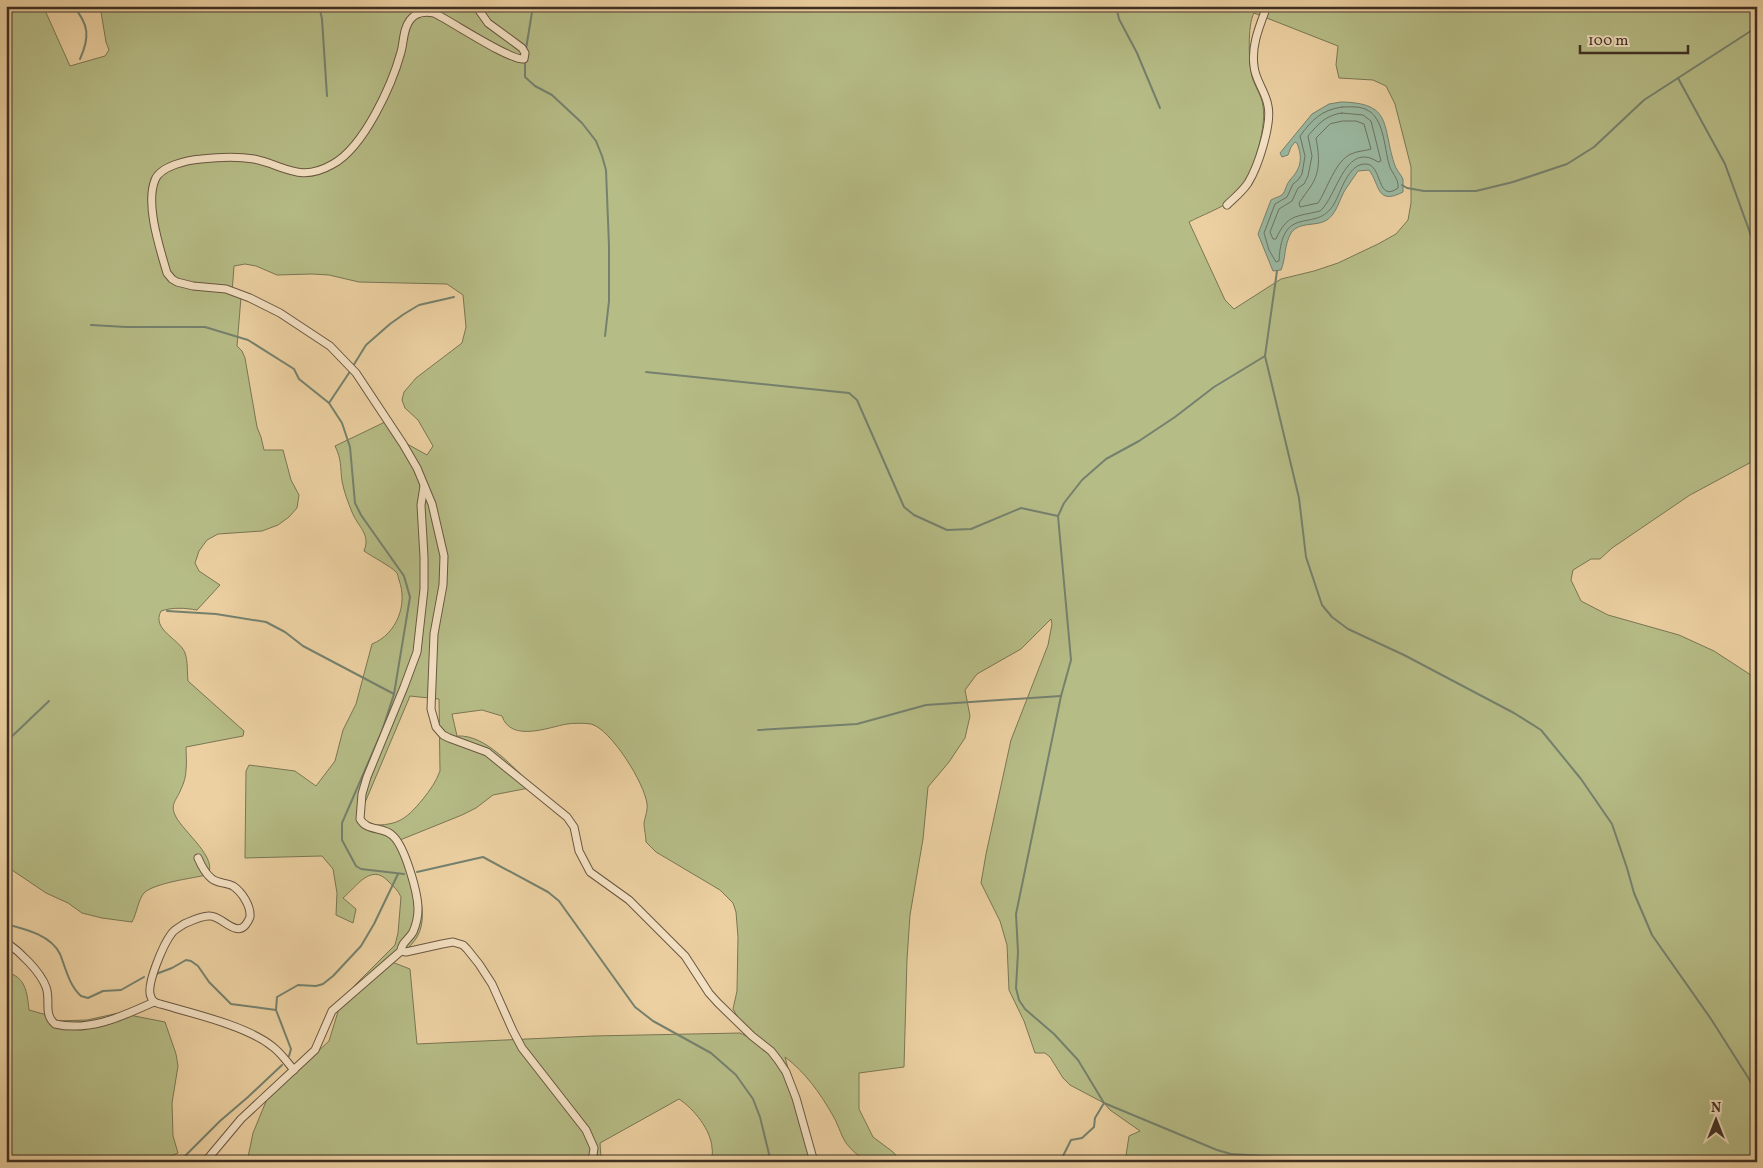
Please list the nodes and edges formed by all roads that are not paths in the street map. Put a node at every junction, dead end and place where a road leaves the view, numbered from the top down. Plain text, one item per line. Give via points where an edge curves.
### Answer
1 (476, 6) edge
2 (1267, 6) edge
3 (1227, 206) dead end
4 (424, 484) junction
5 (198, 858) dead end
6 (6, 942) edge
7 (401, 951) junction
8 (154, 1002) junction
9 (294, 1070) junction
10 (205, 1162) edge
11 (592, 1162) edge
12 (814, 1162) edge

1 - 4 street via 488,23 522,48 524,59 503,52 434,13 421,12 406,25 392,80 370,122 345,156 334,164 309,174 254,159 215,157 187,160 157,176 152,198 159,242 167,273 172,279 238,292 280,313 330,346 356,372 372,395
2 - 3 street via 1253,55 1257,78 1269,107 1268,129 1249,181
4 - 7 street via 421,505 424,589 417,652 367,777 359,813 366,827 393,835 406,858 418,907 413,932
4 - 12 street via 444,556 431,690 431,709 436,727 448,738 487,752 567,816 590,872 629,900 685,956 718,1003 778,1060 796,1098
5 - 8 street via 213,880 233,886 238,891 250,916 243,927 230,927 213,916 207,916 184,924 172,933 151,978 149,992
6 - 8 street via 23,956 42,980 48,993 48,1013 55,1024 98,1024
7 - 9 street via 332,1011 315,1050
7 - 11 street via 453,942 463,945 492,984 522,1048 586,1130 594,1148
8 - 9 street via 255,1036 274,1048
9 - 10 street via 241,1120

